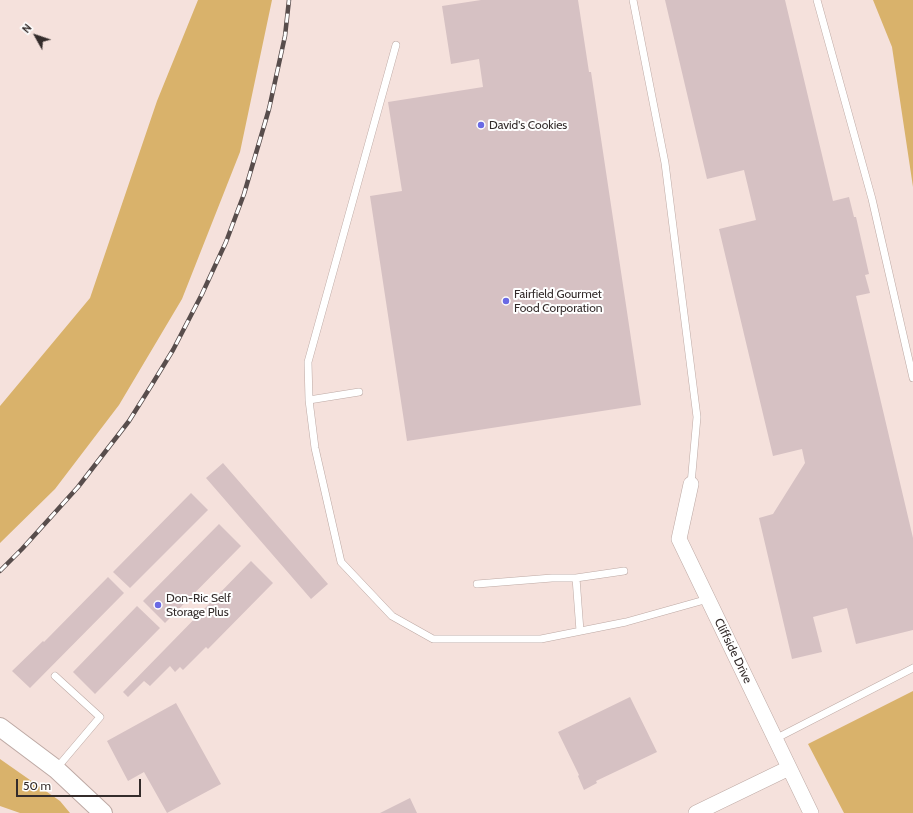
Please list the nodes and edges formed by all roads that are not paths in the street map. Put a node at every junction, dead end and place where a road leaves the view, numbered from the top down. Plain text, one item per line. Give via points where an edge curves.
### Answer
1 (632, 0) edge
2 (817, 0) edge
3 (396, 44) dead end
4 (913, 378) edge
5 (359, 392) dead end
6 (309, 400) junction
7 (691, 484) joint
8 (624, 571) dead end
9 (576, 578) junction
10 (477, 584) dead end
11 (708, 600) junction
12 (580, 631) junction
13 (913, 668) edge
14 (55, 676) dead end
15 (0, 727) edge
16 (775, 739) junction
17 (789, 768) junction
18 (56, 769) junction
19 (103, 813) edge
20 (696, 813) edge
21 (811, 813) edge

1 - 7 lane via 665,163 697,417
2 - 4 lane via 872,199
3 - 6 lane via 308,362
5 - 6 lane
6 - 12 lane via 315,448 341,562 392,616 433,639 541,639
7 - 11 street, Cliffside Drive via 679,539
8 - 9 lane
9 - 10 lane
9 - 12 lane
11 - 12 lane via 626,622
11 - 16 street, Cliffside Drive
13 - 16 lane
14 - 18 lane via 100,717
15 - 18 street
16 - 17 street, Cliffside Drive
17 - 20 street
17 - 21 street, Cliffside Drive
18 - 19 street

